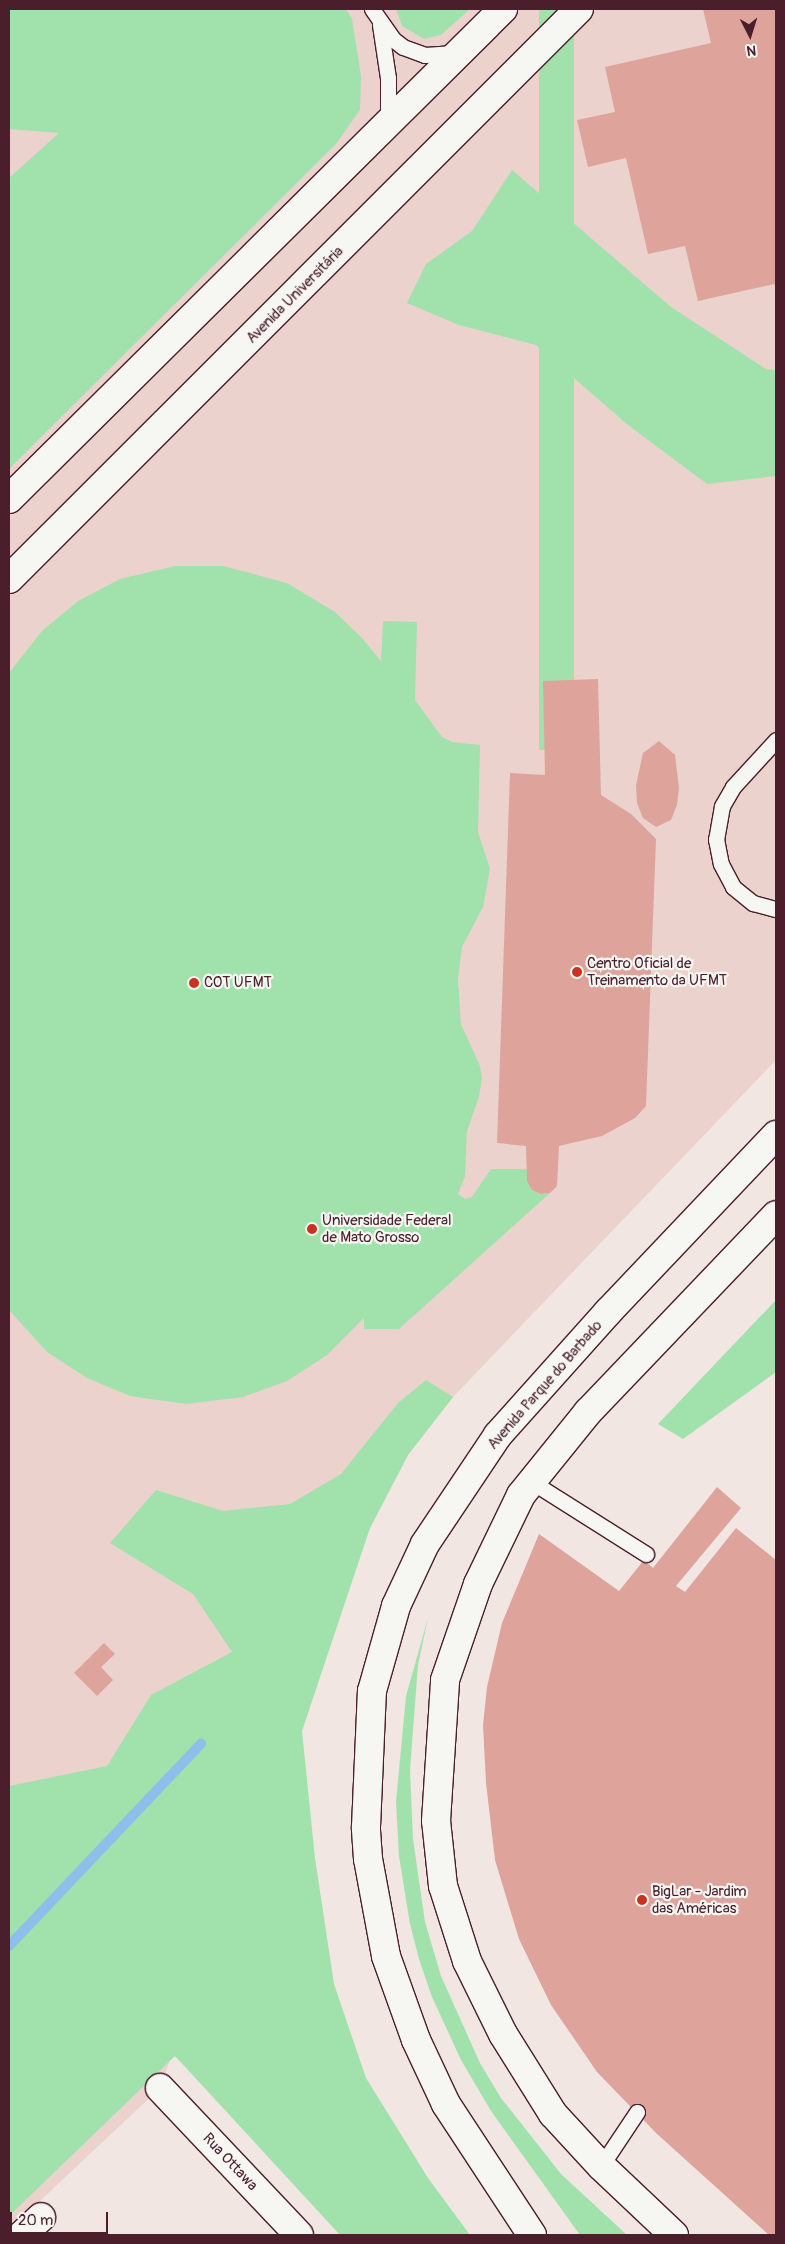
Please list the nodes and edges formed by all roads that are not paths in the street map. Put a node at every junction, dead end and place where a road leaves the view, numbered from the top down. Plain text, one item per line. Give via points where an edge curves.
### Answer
1 (503, 9) edge
2 (579, 9) edge
3 (375, 14) edge
4 (458, 53) junction
5 (388, 122) junction
6 (9, 499) edge
7 (9, 579) edge
8 (776, 740) edge
9 (776, 909) edge
10 (776, 1135) edge
11 (776, 1215) edge
12 (532, 1482) junction
13 (646, 1554) dead end
14 (160, 2088) dead end
15 (636, 2112) dead end
16 (601, 2166) junction
17 (41, 2217) dead end
18 (22, 2235) edge
19 (299, 2235) edge
20 (532, 2235) edge
21 (674, 2235) edge

1 - 4 main road
2 - 7 main road, Avenida Universitária
3 - 4 lane via 403,47 425,55
3 - 5 lane via 387,72
4 - 5 main road
5 - 6 main road via 281,232
8 - 9 lane via 733,787 722,806 716,839 721,864 733,887 753,903
10 - 20 main road, Avenida Parque do Barbado via 608,1312 498,1435 425,1544 396,1606 372,1691 366,1827 368,1859 386,1956 416,2040 446,2104
11 - 12 main road via 588,1412
12 - 13 lane
12 - 16 main road via 521,1495 478,1584 445,1680 436,1821 443,1886 467,1961 525,2073 553,2114
14 - 19 main road, Rua Ottawa
15 - 16 lane
16 - 21 main road
17 - 18 main road

